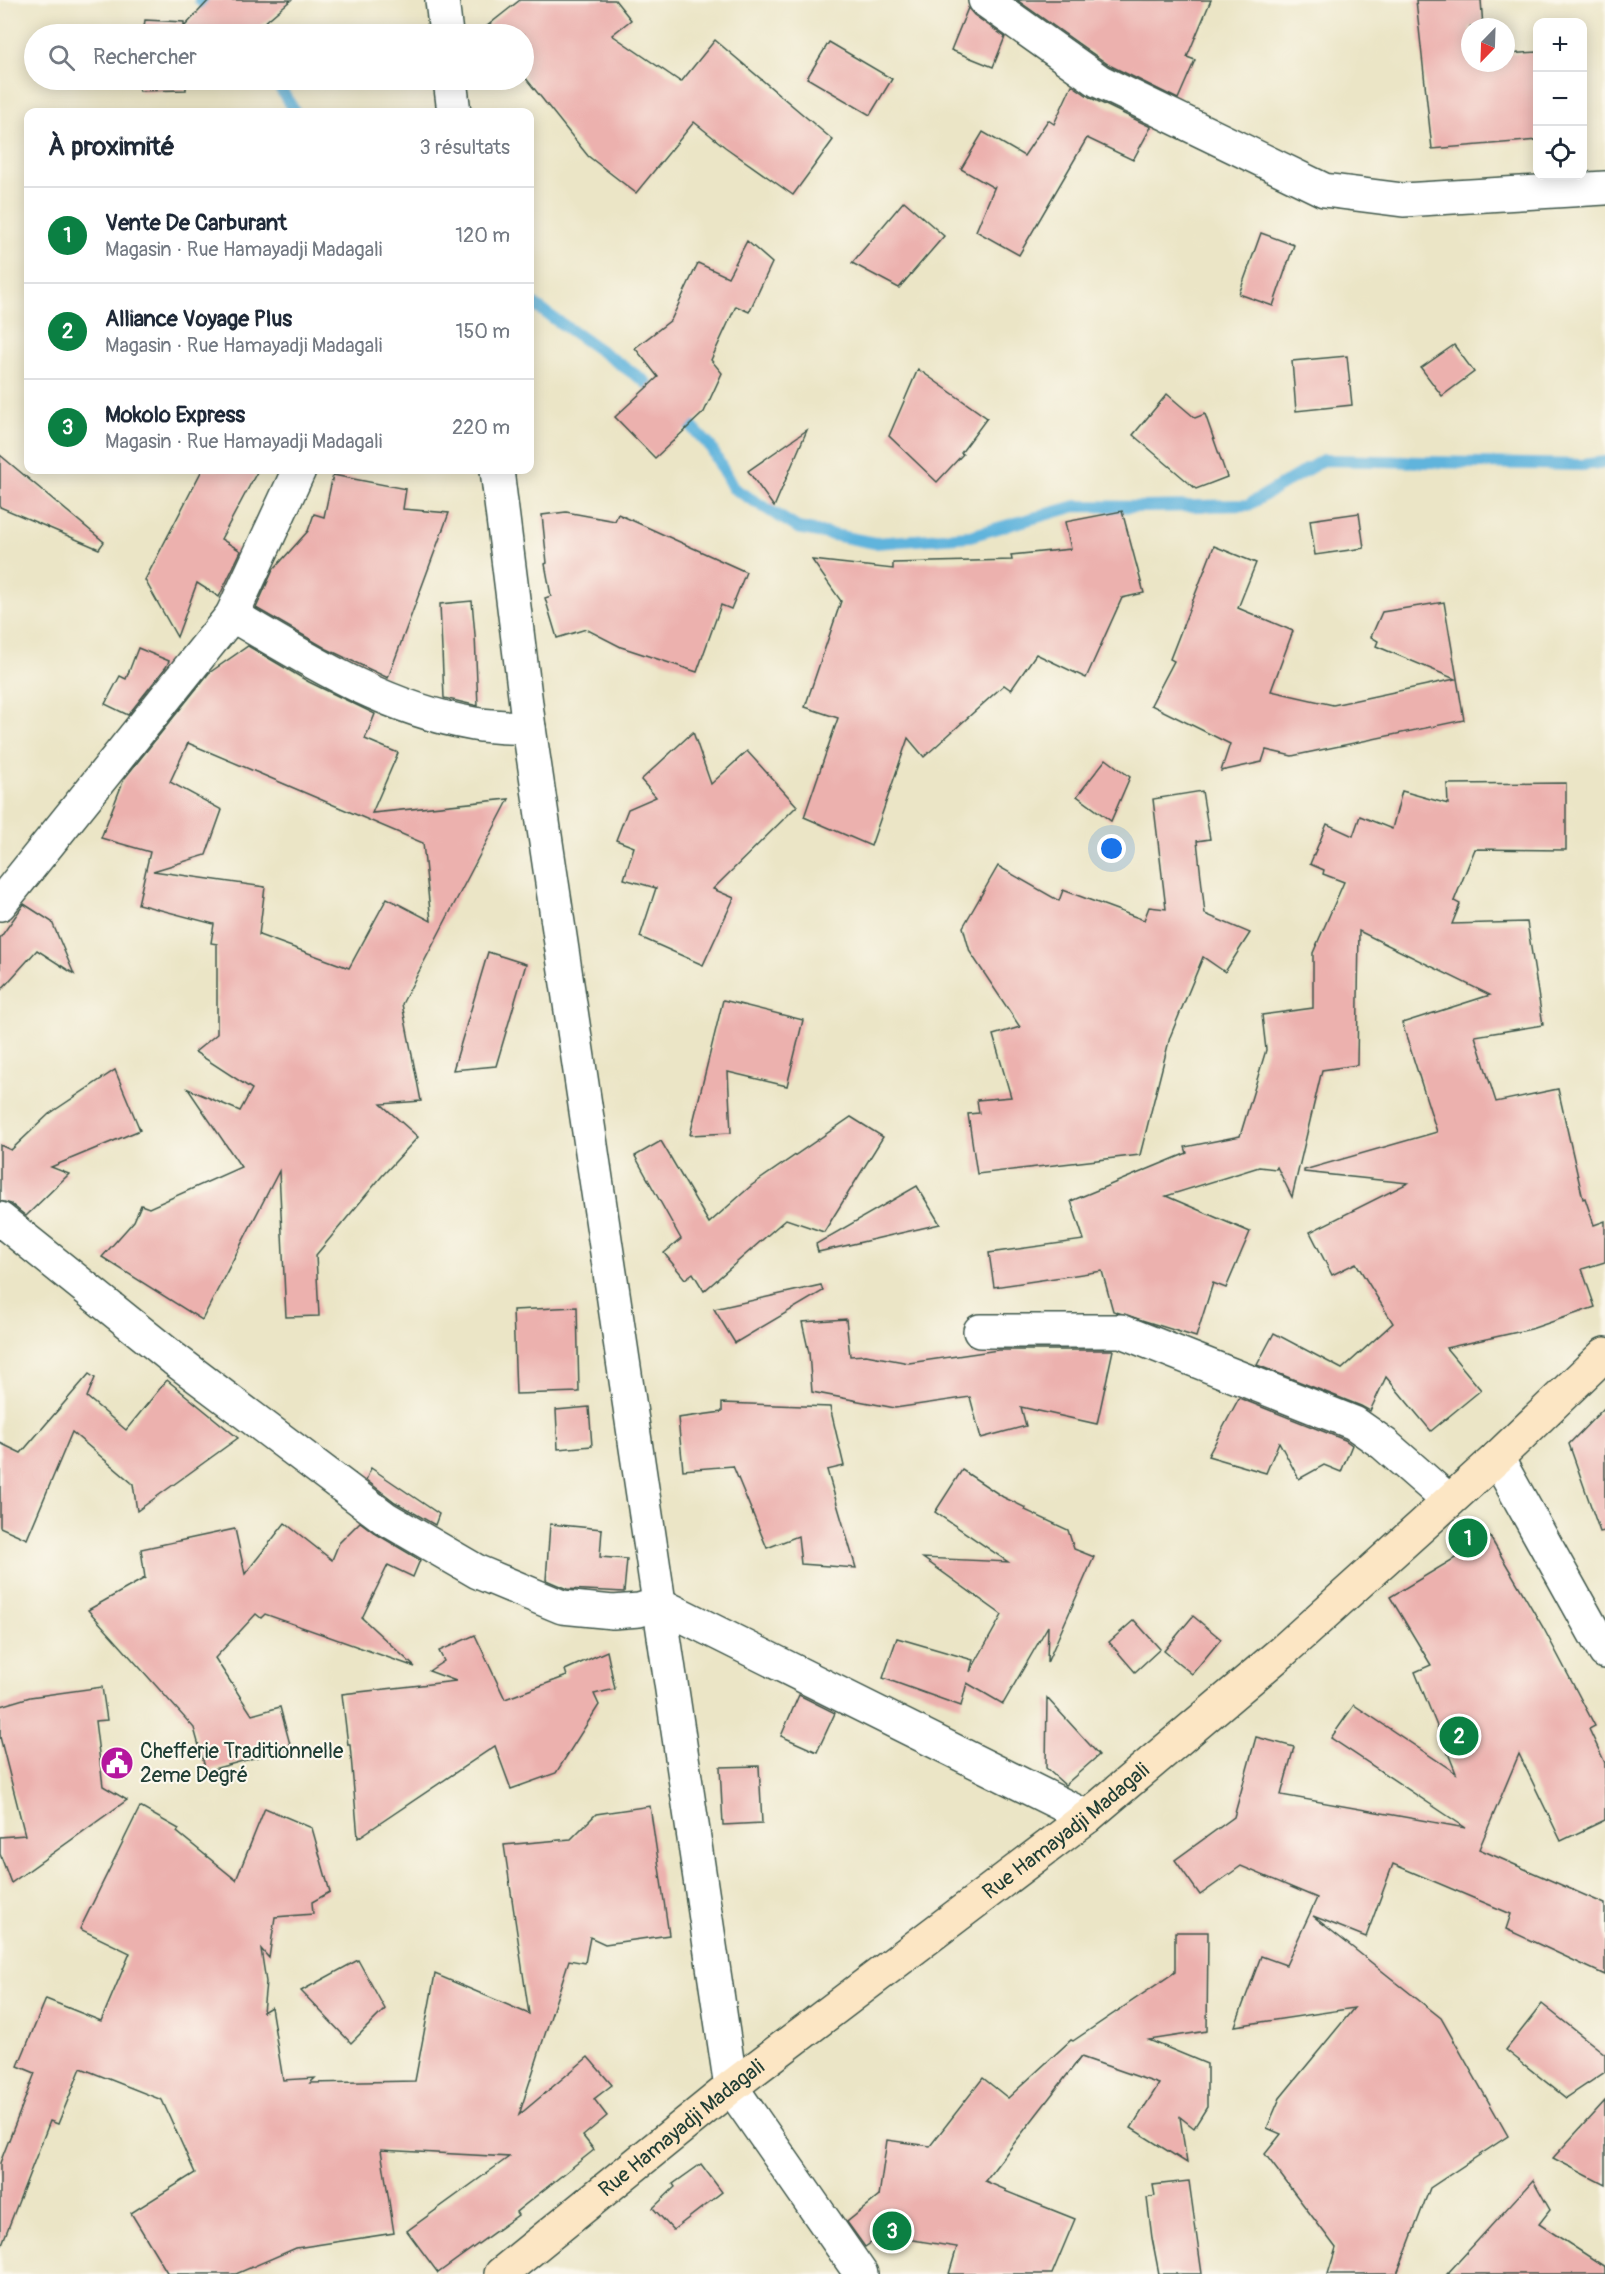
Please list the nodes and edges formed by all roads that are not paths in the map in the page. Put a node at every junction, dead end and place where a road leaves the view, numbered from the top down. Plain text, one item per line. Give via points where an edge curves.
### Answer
1 (442, 0) edge
2 (985, 0) edge
3 (445, 24) edge
4 (451, 90) edge
5 (454, 108) edge
6 (1605, 188) edge
7 (297, 474) edge
8 (497, 474) edge
9 (232, 615) junction
10 (529, 728) junction
11 (0, 904) edge
12 (0, 1219) edge
13 (980, 1331) dead end
14 (1605, 1354) edge
15 (1497, 1458) junction
16 (1449, 1501) junction
17 (659, 1604) junction
18 (1605, 1652) edge
19 (1087, 1817) junction
20 (731, 2087) junction
21 (501, 2274) edge
22 (861, 2274) edge

1 - 3 street
2 - 6 street via 1099,81 1324,190 1403,200
4 - 5 street
7 - 9 street
8 - 10 street
9 - 10 street via 325,671 408,707 474,724
9 - 11 street
10 - 17 street
12 - 17 street via 174,1359 385,1518 478,1572 562,1607 613,1612
13 - 16 street via 1121,1331 1354,1423
14 - 15 street, Rue Hamayadji Madagali
15 - 16 street, Rue Hamayadji Madagali
15 - 18 street
16 - 19 street, Rue Hamayadji Madagali via 1283,1652
17 - 19 street
17 - 20 street
19 - 20 street, Rue Hamayadji Madagali
20 - 21 street, Rue Hamayadji Madagali
20 - 22 street

